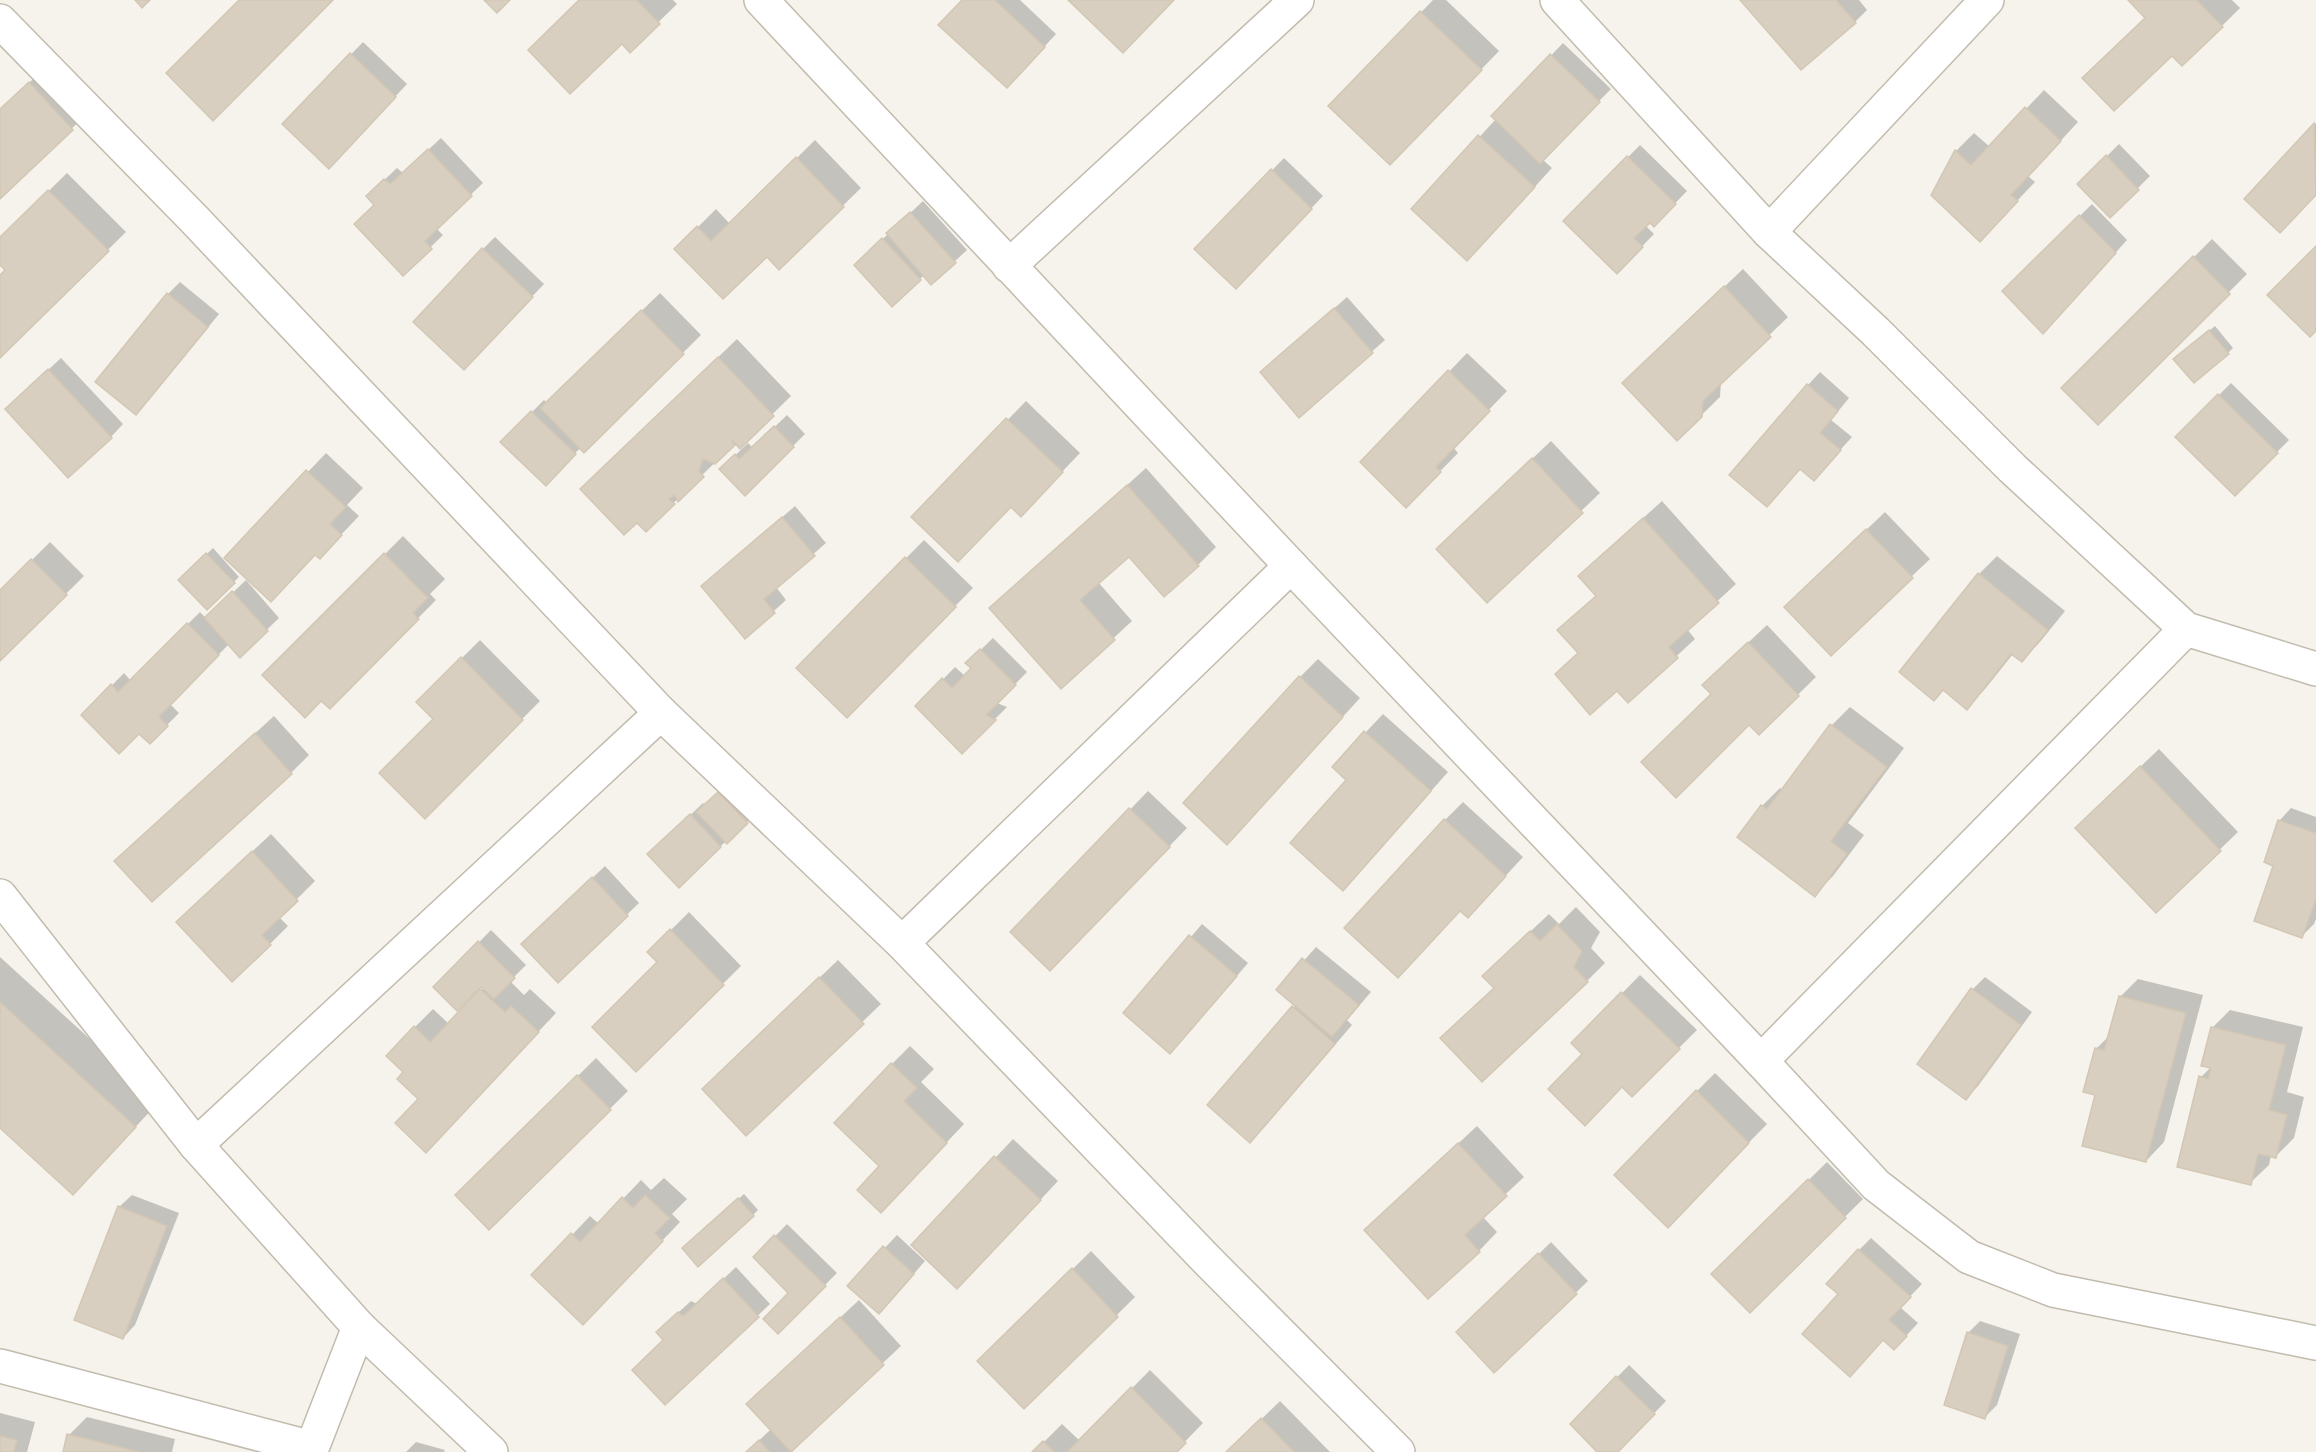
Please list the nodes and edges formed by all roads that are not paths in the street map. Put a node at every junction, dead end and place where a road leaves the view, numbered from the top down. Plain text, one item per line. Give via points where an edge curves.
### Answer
1 (761, 0) edge
2 (1297, 0) edge
3 (1557, 0) edge
4 (1987, 0) edge
5 (0, 21) edge
6 (1769, 232) junction
7 (1009, 266) junction
8 (1291, 566) junction
9 (2186, 629) junction
10 (2316, 669) edge
11 (661, 713) junction
12 (0, 896) edge
13 (902, 943) junction
14 (1761, 1061) junction
15 (196, 1145) junction
16 (359, 1327) junction
17 (2316, 1343) edge
18 (0, 1366) edge
19 (312, 1450) edge
20 (491, 1452) edge
21 (1398, 1452) edge

1 - 7 street
2 - 7 street
3 - 6 street
4 - 6 street
5 - 11 street via 194,219
6 - 9 street via 2012,468
7 - 8 street
8 - 13 street
8 - 14 street
9 - 10 street
9 - 14 street
11 - 13 street
11 - 15 street
12 - 15 street
13 - 21 street
14 - 17 street via 1876,1185 1969,1257 2053,1290
15 - 16 street
16 - 19 street
16 - 20 street
18 - 19 street

